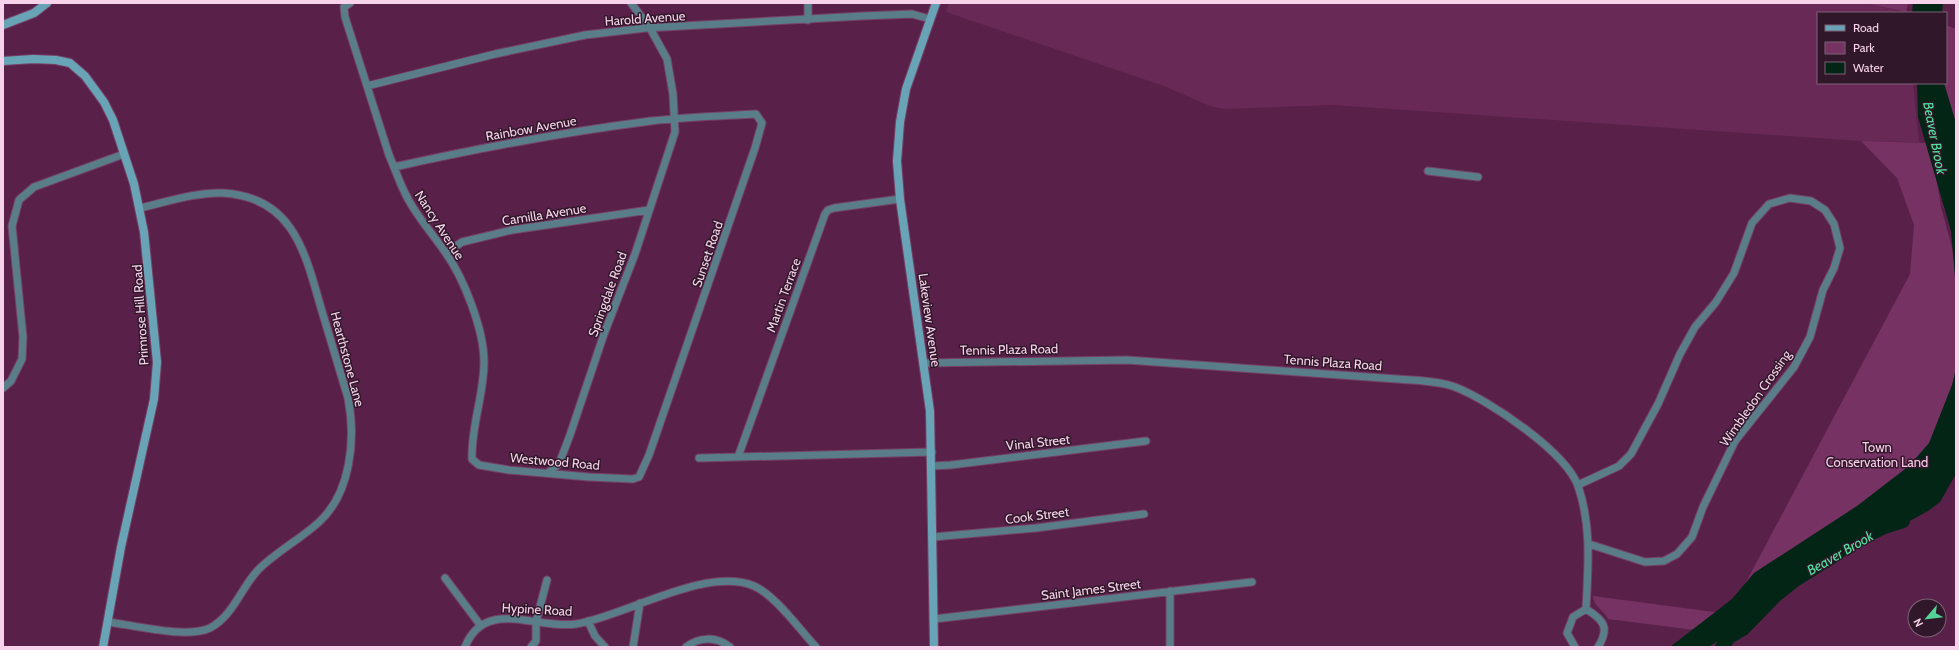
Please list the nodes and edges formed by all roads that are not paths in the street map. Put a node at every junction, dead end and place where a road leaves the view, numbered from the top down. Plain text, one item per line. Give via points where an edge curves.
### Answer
1 (47, 3) edge
2 (631, 3) edge
3 (808, 3) edge
4 (936, 3) edge
5 (347, 5) edge
6 (930, 19) junction
7 (808, 20) junction
8 (3, 25) edge
9 (650, 28) junction
10 (3, 61) edge
11 (367, 86) junction
12 (674, 120) junction
13 (124, 154) junction
14 (394, 168) junction
15 (1428, 171) dead end
16 (1478, 177) dead end
17 (900, 198) junction
18 (140, 208) junction
19 (649, 210) junction
20 (446, 253) junction
21 (924, 363) junction
22 (3, 388) edge
23 (1146, 441) dead end
24 (932, 452) junction
25 (738, 457) junction
26 (699, 458) dead end
27 (472, 459) joint
28 (932, 466) junction
29 (549, 472) junction
30 (638, 478) joint
31 (1578, 485) junction
32 (1144, 514) dead end
33 (933, 537) junction
34 (1589, 544) junction
35 (445, 578) dead end
36 (547, 580) dead end
37 (1252, 582) dead end
38 (1170, 591) junction
39 (640, 603) junction
40 (1586, 609) junction
41 (934, 619) junction
42 (588, 621) junction
43 (108, 622) junction
44 (536, 622) junction
45 (481, 626) junction
46 (103, 647) edge
47 (465, 647) edge
48 (531, 647) edge
49 (605, 647) edge
50 (633, 647) edge
51 (686, 647) edge
52 (730, 647) edge
53 (816, 647) edge
54 (934, 647) edge
55 (1170, 647) edge
56 (1575, 647) edge
57 (1598, 647) edge

1 - 8 street via 34,13
2 - 9 street, Springdale Road
3 - 7 street
4 - 6 street, Lakeview Avenue
5 - 11 street, Nancy Avenue via 345,17
6 - 7 street, Harold Avenue via 912,14
6 - 17 street, Lakeview Avenue via 911,73 902,109 897,161
7 - 9 street, Harold Avenue
9 - 11 street, Harold Avenue via 585,35 495,54
9 - 12 street, Springdale Road via 667,60 673,94
10 - 13 street, Primrose Hill Road via 33,58 56,60 70,63 79,69 104,102
11 - 14 street, Nancy Avenue
12 - 14 street, Rainbow Avenue via 589,130
12 - 19 street, Springdale Road via 675,132
12 - 30 street, Sunset Road via 756,114 762,123 668,402
13 - 18 street, Primrose Hill Road
13 - 22 street via 34,187 19,200 12,226 23,337 22,359 10,381
14 - 20 street, Nancy Avenue via 407,198
15 - 16 street
17 - 21 street, Lakeview Avenue
17 - 25 street, Martin Terrace via 834,208 825,214
18 - 43 street, Primrose Hill Road via 153,310 156,369 154,399 120,547
18 - 43 street, Hearthstone Lane via 194,196 222,193 250,198 263,204 285,221 298,238 306,257 348,398 351,439 344,481 337,501 308,532 258,570 227,614 218,622 209,628 188,632
19 - 20 street, Camilla Avenue via 512,230 462,242
19 - 29 street, Springdale Road via 559,464
20 - 27 street, Nancy Avenue via 466,288 480,333 484,362 471,445
21 - 24 street, Lakeview Avenue
21 - 31 street, Tennis Plaza Road via 1127,360 1439,383 1455,387 1513,420 1563,463
23 - 28 street, Vinal Street
24 - 25 street
24 - 28 street, Lakeview Avenue
25 - 26 street
27 - 29 street, Westwood Road via 478,465
28 - 33 street, Lakeview Avenue
29 - 30 street, Westwood Road via 589,477
31 - 34 street, Tennis Plaza Road
31 - 34 street, Wimbledon Crossing via 1618,466 1631,454 1695,327 1716,302 1734,273 1752,223 1769,204 1790,198 1811,201 1825,210 1834,224 1840,248 1810,337 1787,376 1736,441 1702,507 1692,537 1677,554 1664,560 1646,562
32 - 33 street, Cook Street via 1036,528
33 - 41 street, Lakeview Avenue
34 - 40 street, Tennis Plaza Road
35 - 45 street
36 - 44 street
37 - 38 street, Saint James Street
38 - 41 street, Saint James Street
38 - 55 street
39 - 42 street, Hypine Road
39 - 50 street
39 - 53 street, Hypine Road via 713,583 733,582 754,586 770,597
40 - 56 street via 1573,616 1567,633
40 - 57 street via 1598,616 1604,624 1605,637
41 - 54 street, Lakeview Avenue
42 - 44 street, Hypine Road via 565,624
42 - 49 street via 595,636
43 - 46 street, Primrose Hill Road
44 - 45 street, Hypine Road via 503,618
44 - 48 street via 536,641
45 - 47 street, Hypine Road
51 - 52 street via 695,641 706,639 717,640

